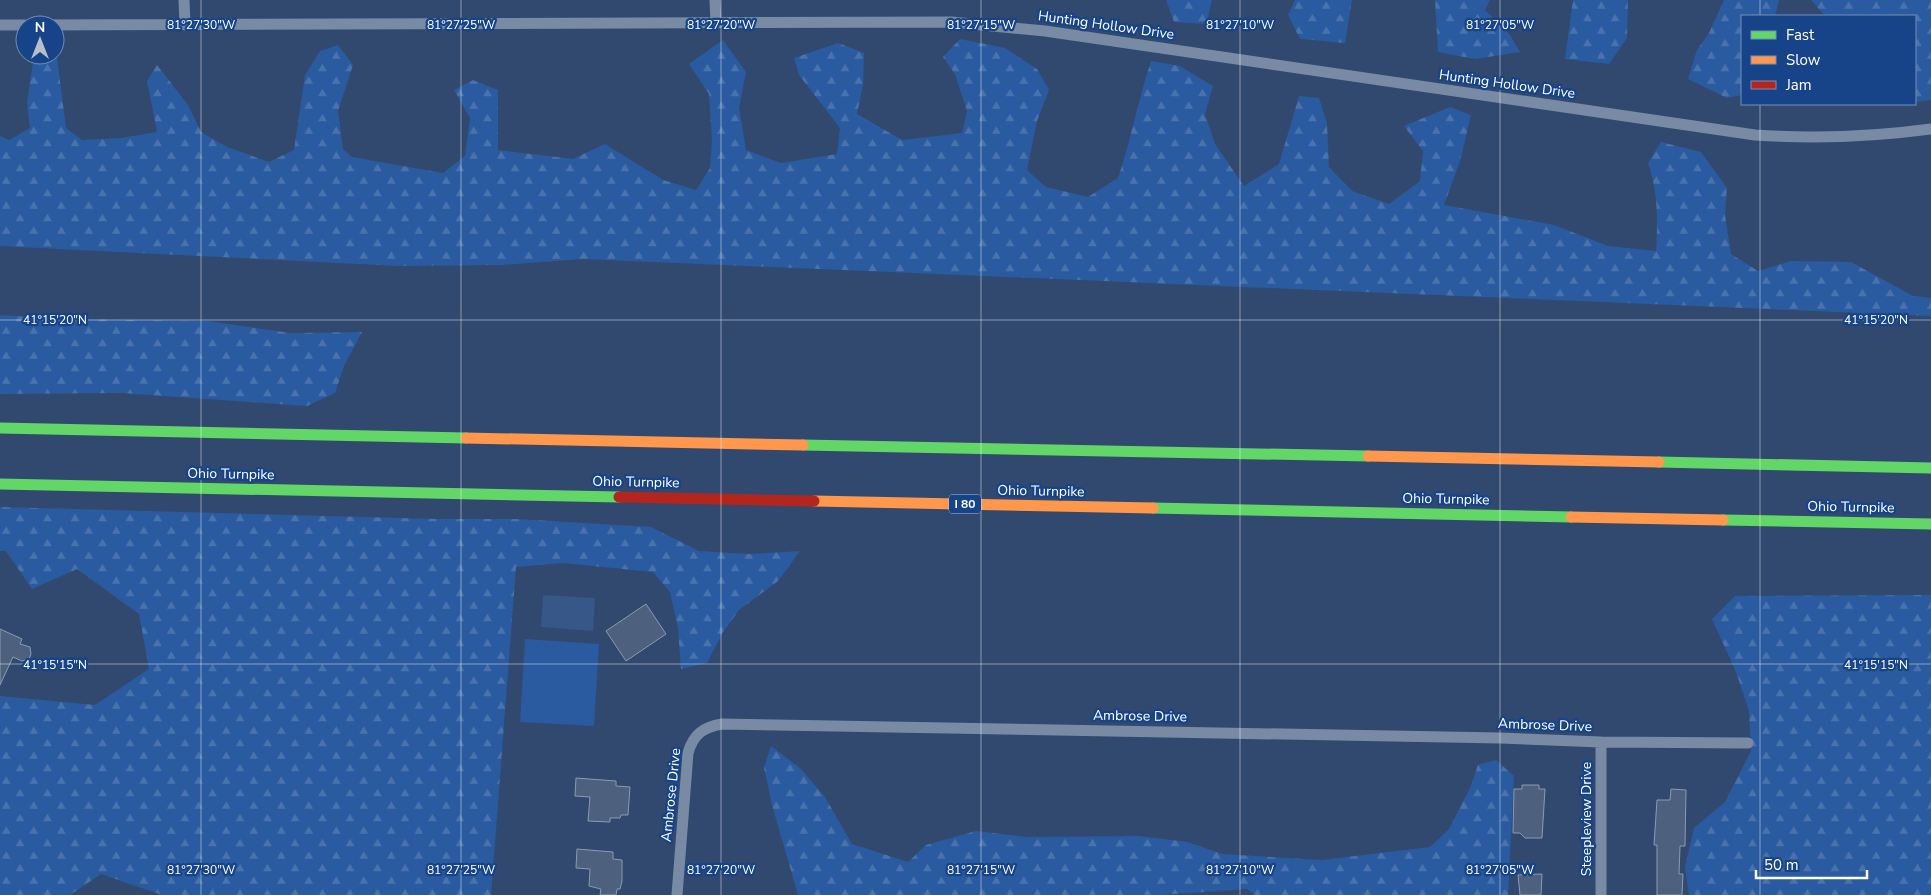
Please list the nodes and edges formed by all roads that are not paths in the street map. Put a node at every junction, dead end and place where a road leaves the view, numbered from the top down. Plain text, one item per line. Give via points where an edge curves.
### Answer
1 (184, 0) edge
2 (716, 0) edge
3 (716, 23) junction
4 (0, 25) edge
5 (15, 25) edge
6 (65, 25) edge
7 (185, 25) junction
8 (1931, 129) edge
9 (0, 428) edge
10 (1931, 468) edge
11 (0, 484) edge
12 (1931, 524) edge
13 (1601, 742) junction
14 (1748, 743) dead end
15 (677, 895) edge
16 (1601, 895) edge

1 - 7 street
2 - 3 street
3 - 7 street, Hunting Hollow Drive
3 - 8 street, Hunting Hollow Drive via 894,21 988,24 1755,135 1803,138 1876,136
4 - 5 street
6 - 7 street, Hunting Hollow Drive
9 - 10 highway
11 - 12 highway, Ohio Turnpike / I 80
13 - 14 street, Ambrose Drive
13 - 15 street, Ambrose Drive via 722,724 702,730 688,753
13 - 16 street, Steepleview Drive

